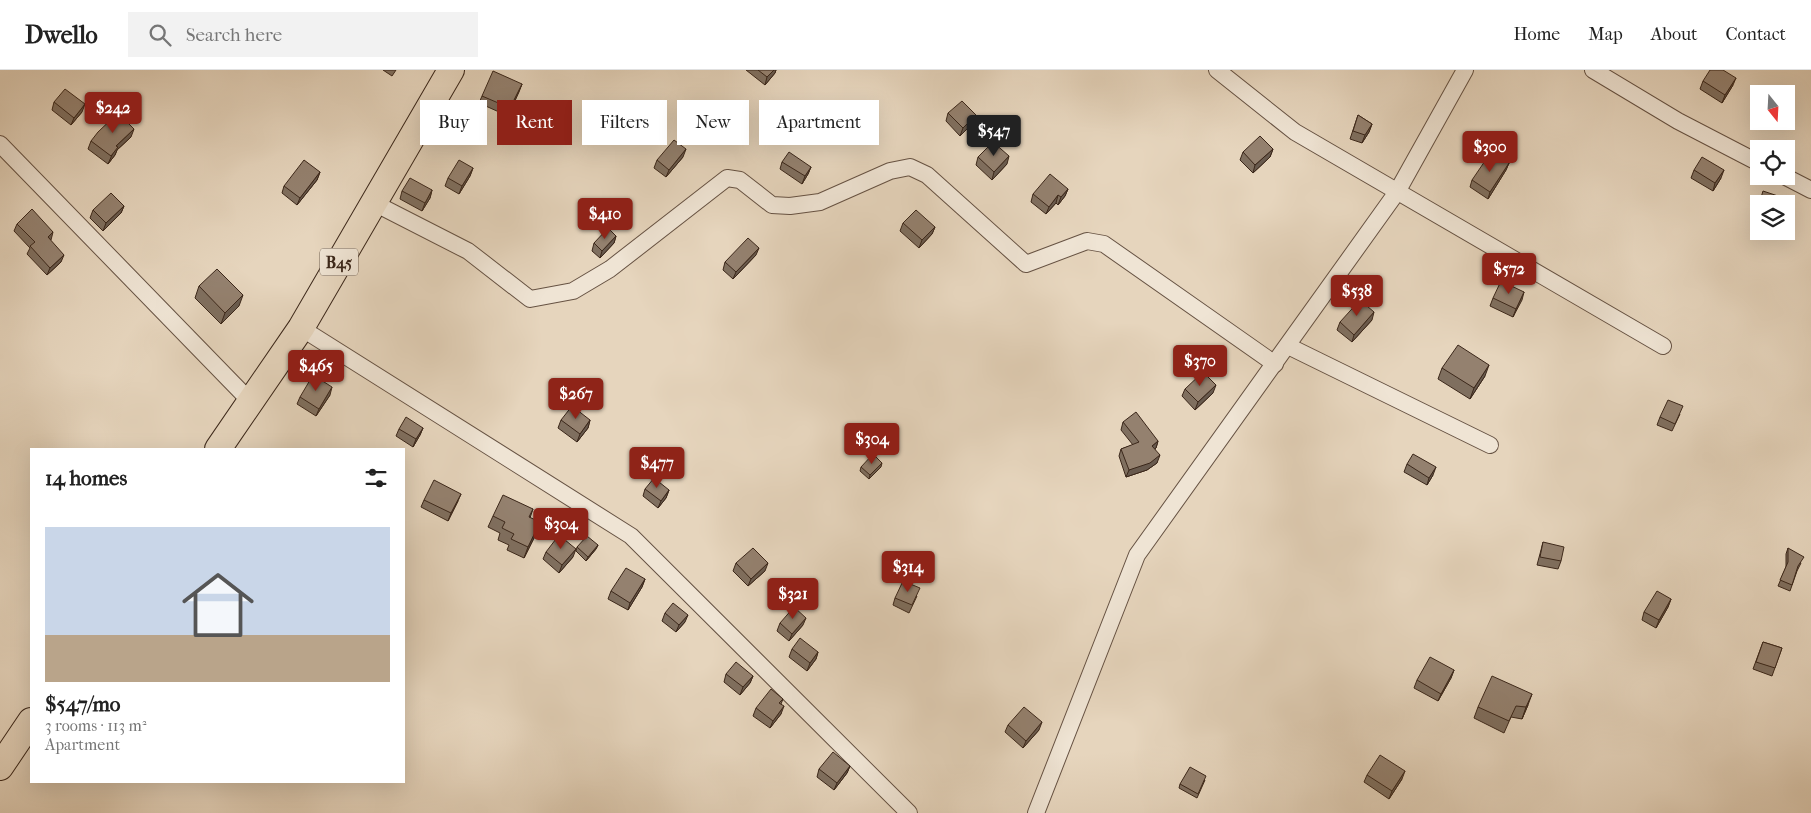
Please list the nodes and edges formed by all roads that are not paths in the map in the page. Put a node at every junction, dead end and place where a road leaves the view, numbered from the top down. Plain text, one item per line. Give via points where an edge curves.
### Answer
1 (451, 70) edge
2 (1217, 70) edge
3 (1465, 70) edge
4 (1593, 70) edge
5 (0, 144) edge
6 (1750, 158) edge
7 (1795, 182) edge
8 (1811, 190) edge
9 (1397, 192) junction
10 (374, 202) junction
11 (301, 328) junction
12 (1288, 346) junction
13 (1663, 346) dead end
14 (1275, 364) junction
15 (250, 402) junction
16 (1490, 445) dead end
17 (219, 448) edge
18 (30, 722) edge
19 (0, 767) edge
20 (909, 813) edge
21 (1036, 813) edge

1 - 10 main road, B45
2 - 9 street via 1294,132
3 - 9 street
4 - 6 street via 1678,121
5 - 15 street
7 - 8 street
9 - 12 street
9 - 13 street
10 - 11 main road, B45
10 - 14 street via 468,251 530,299 573,291 610,269 727,178 740,180 772,205 790,206 820,202 890,171 910,167 927,175 1026,264 1087,241 1104,244
11 - 15 main road, B45
11 - 20 street via 632,536
12 - 14 street
12 - 16 street
14 - 21 street via 1137,555
15 - 17 main road, B45
18 - 19 main road

